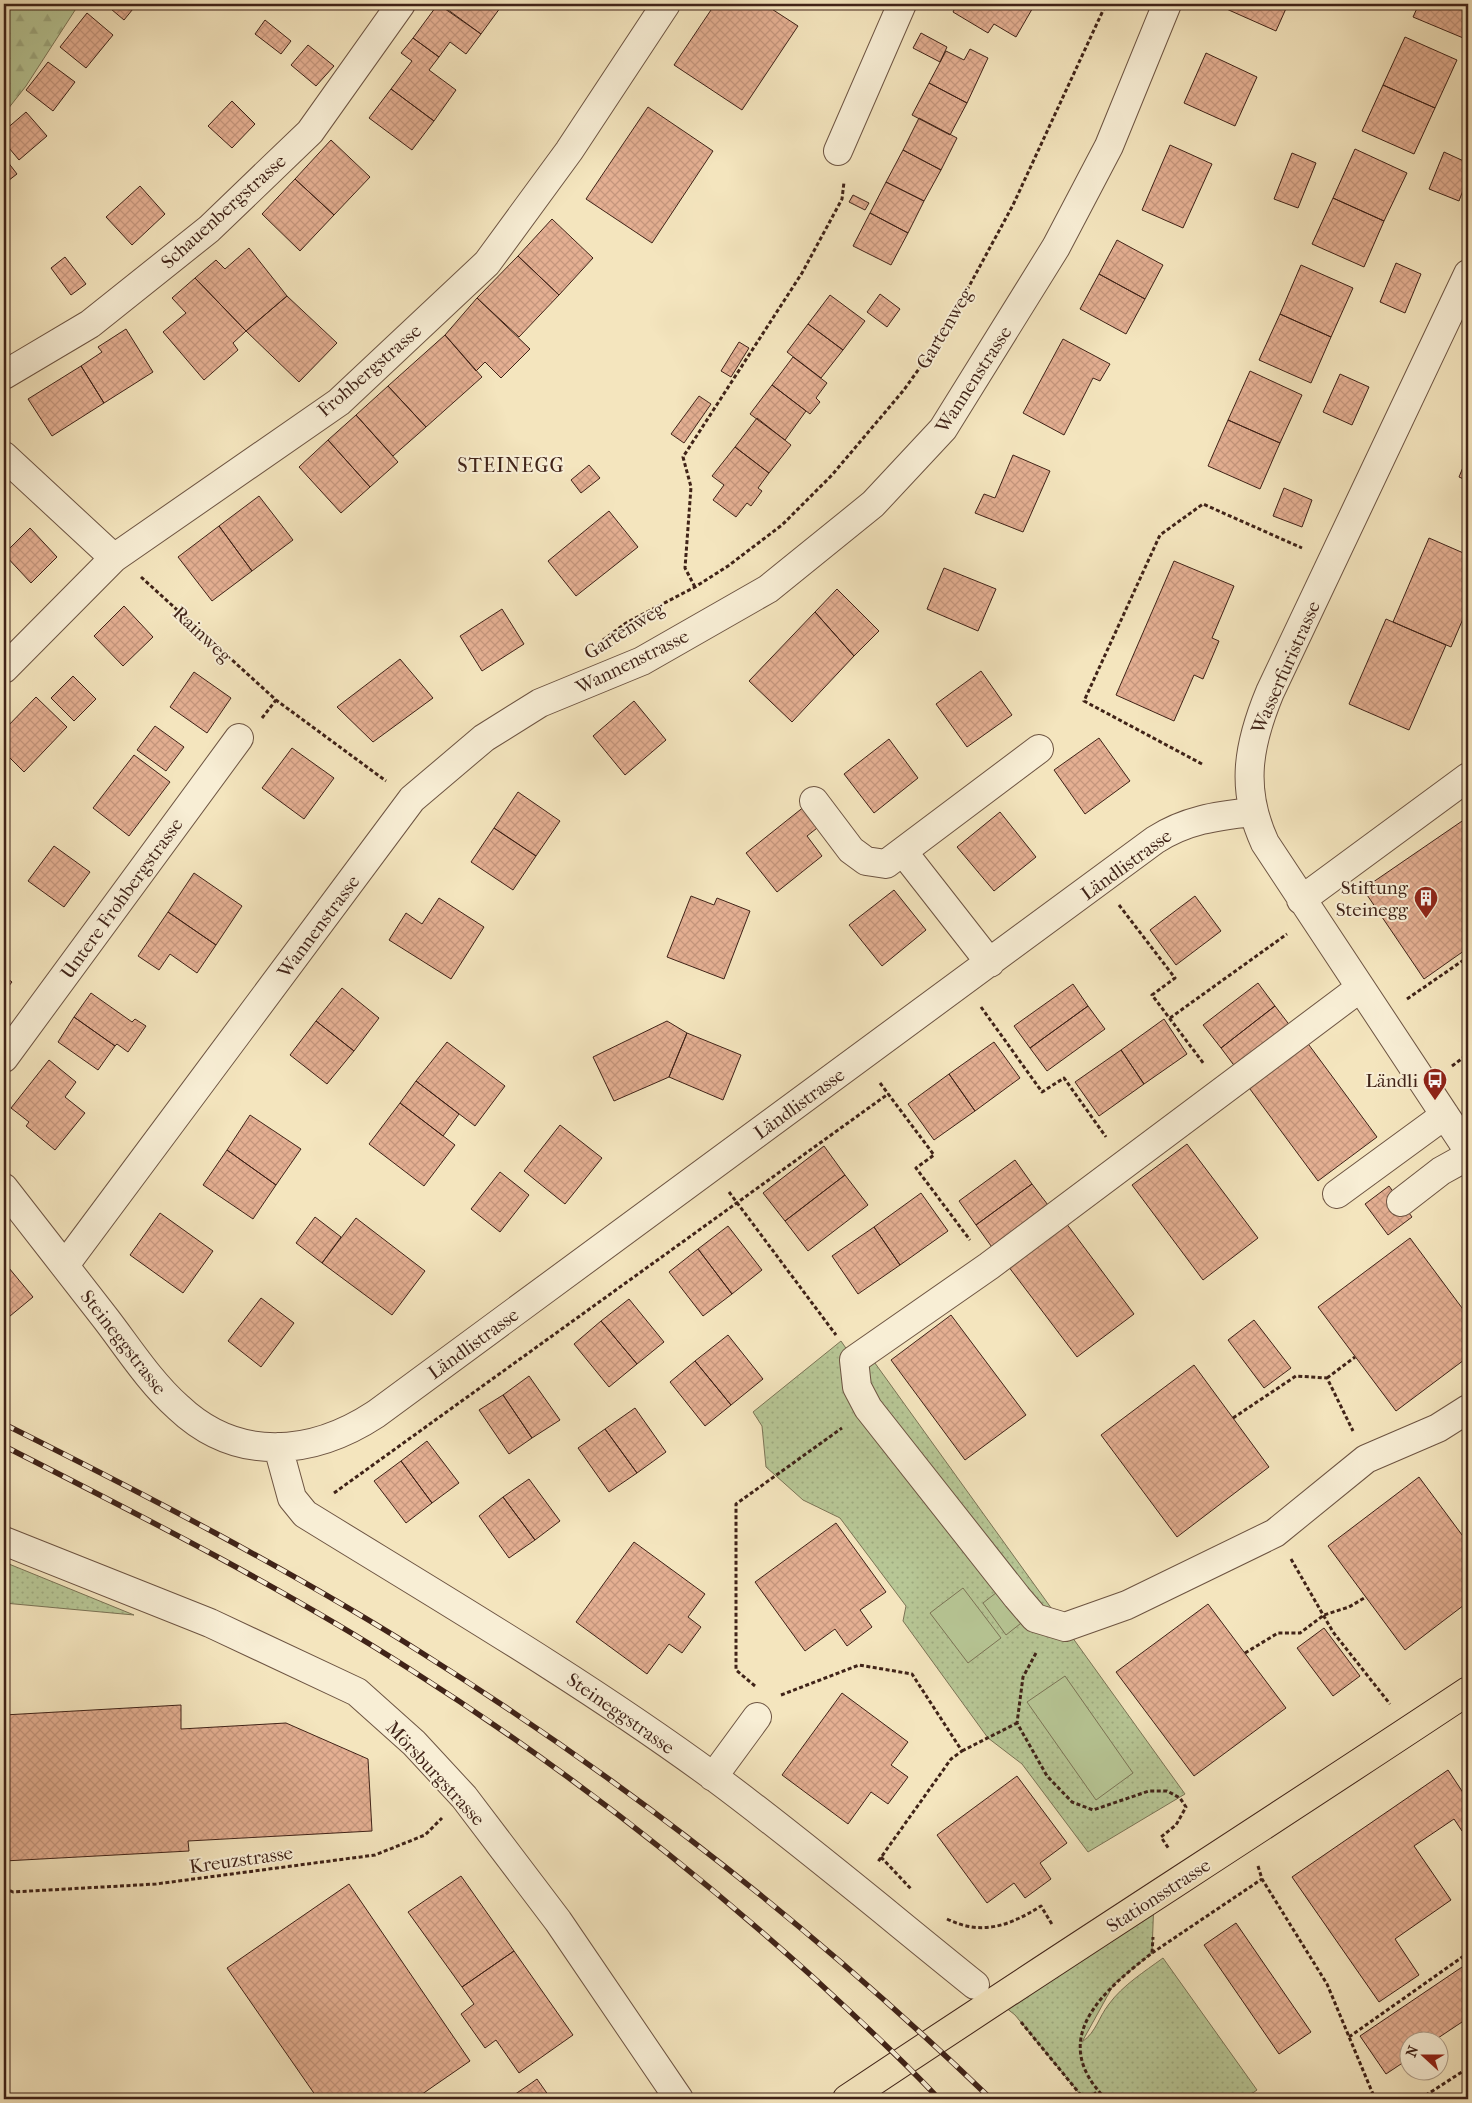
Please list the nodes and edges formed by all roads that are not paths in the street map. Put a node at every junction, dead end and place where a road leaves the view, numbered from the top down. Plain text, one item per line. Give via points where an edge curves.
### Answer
1 (401, 4) edge
2 (666, 4) edge
3 (902, 4) edge
4 (1167, 4) edge
5 (838, 151) road end
6 (1468, 274) edge
7 (4, 375) edge
8 (4, 456) edge
9 (114, 558) junction
10 (4, 670) edge
11 (239, 738) dead end
12 (1039, 749) dead end
13 (1468, 777) edge
14 (814, 801) dead end
15 (1252, 812) junction
16 (904, 852) junction
17 (1307, 908) junction
18 (990, 963) junction
19 (1360, 988) junction
20 (4, 1058) edge
21 (1445, 1116) junction
22 (1468, 1150) edge
23 (1468, 1156) edge
24 (4, 1188) edge
25 (1337, 1194) dead end
26 (1401, 1202) dead end
27 (65, 1266) junction
28 (1468, 1409) edge
29 (359, 1425) joint
30 (278, 1448) junction
31 (4, 1541) edge
32 (1468, 1691) edge
33 (764, 1708) road end
34 (712, 1777) junction
35 (976, 1985) dead end
36 (679, 2099) edge
37 (847, 2099) edge

1 - 7 street, Schauenbergstrasse via 310,132 209,229 90,324
2 - 9 street, Frohbergstrasse via 568,151 487,263 339,402
3 - 5 street
4 - 27 street, Wannenstrasse via 1109,146 1056,247 943,429 879,497 768,590 642,661 540,703 484,738 412,799
6 - 15 street, Wasserfuristrasse via 1261,713 1250,753
8 - 9 street
9 - 10 street, Frohbergstrasse
11 - 20 street, Untere Frohbergstrasse
12 - 16 street
13 - 17 street
14 - 16 street via 851,850 866,861 886,864
15 - 17 street, Wasserfuristrasse via 1265,843
15 - 18 street, Ländlistrasse via 1183,824 1155,840
16 - 18 street
17 - 19 street, Wasserfuristrasse
18 - 29 street, Ländlistrasse
19 - 21 street, Wasserfuristrasse
19 - 28 street via 989,1266 854,1360 857,1386 868,1408 1035,1618 1065,1627 1127,1605 1275,1533 1366,1458 1438,1428
21 - 22 street, Wasserfuristrasse
21 - 25 street
23 - 26 street via 1441,1171
24 - 27 street, Steineggstrasse
27 - 30 street, Steineggstrasse via 151,1377 183,1412 222,1436 245,1444
29 - 30 street, Steineggstrasse via 312,1444
30 - 34 street, Steineggstrasse via 292,1498 305,1514 564,1674
31 - 36 street, Mörsburgstrasse via 210,1623 356,1692 414,1743 464,1797 558,1921
32 - 37 main road, Stationsstrasse
33 - 34 street
34 - 35 street, Steineggstrasse

